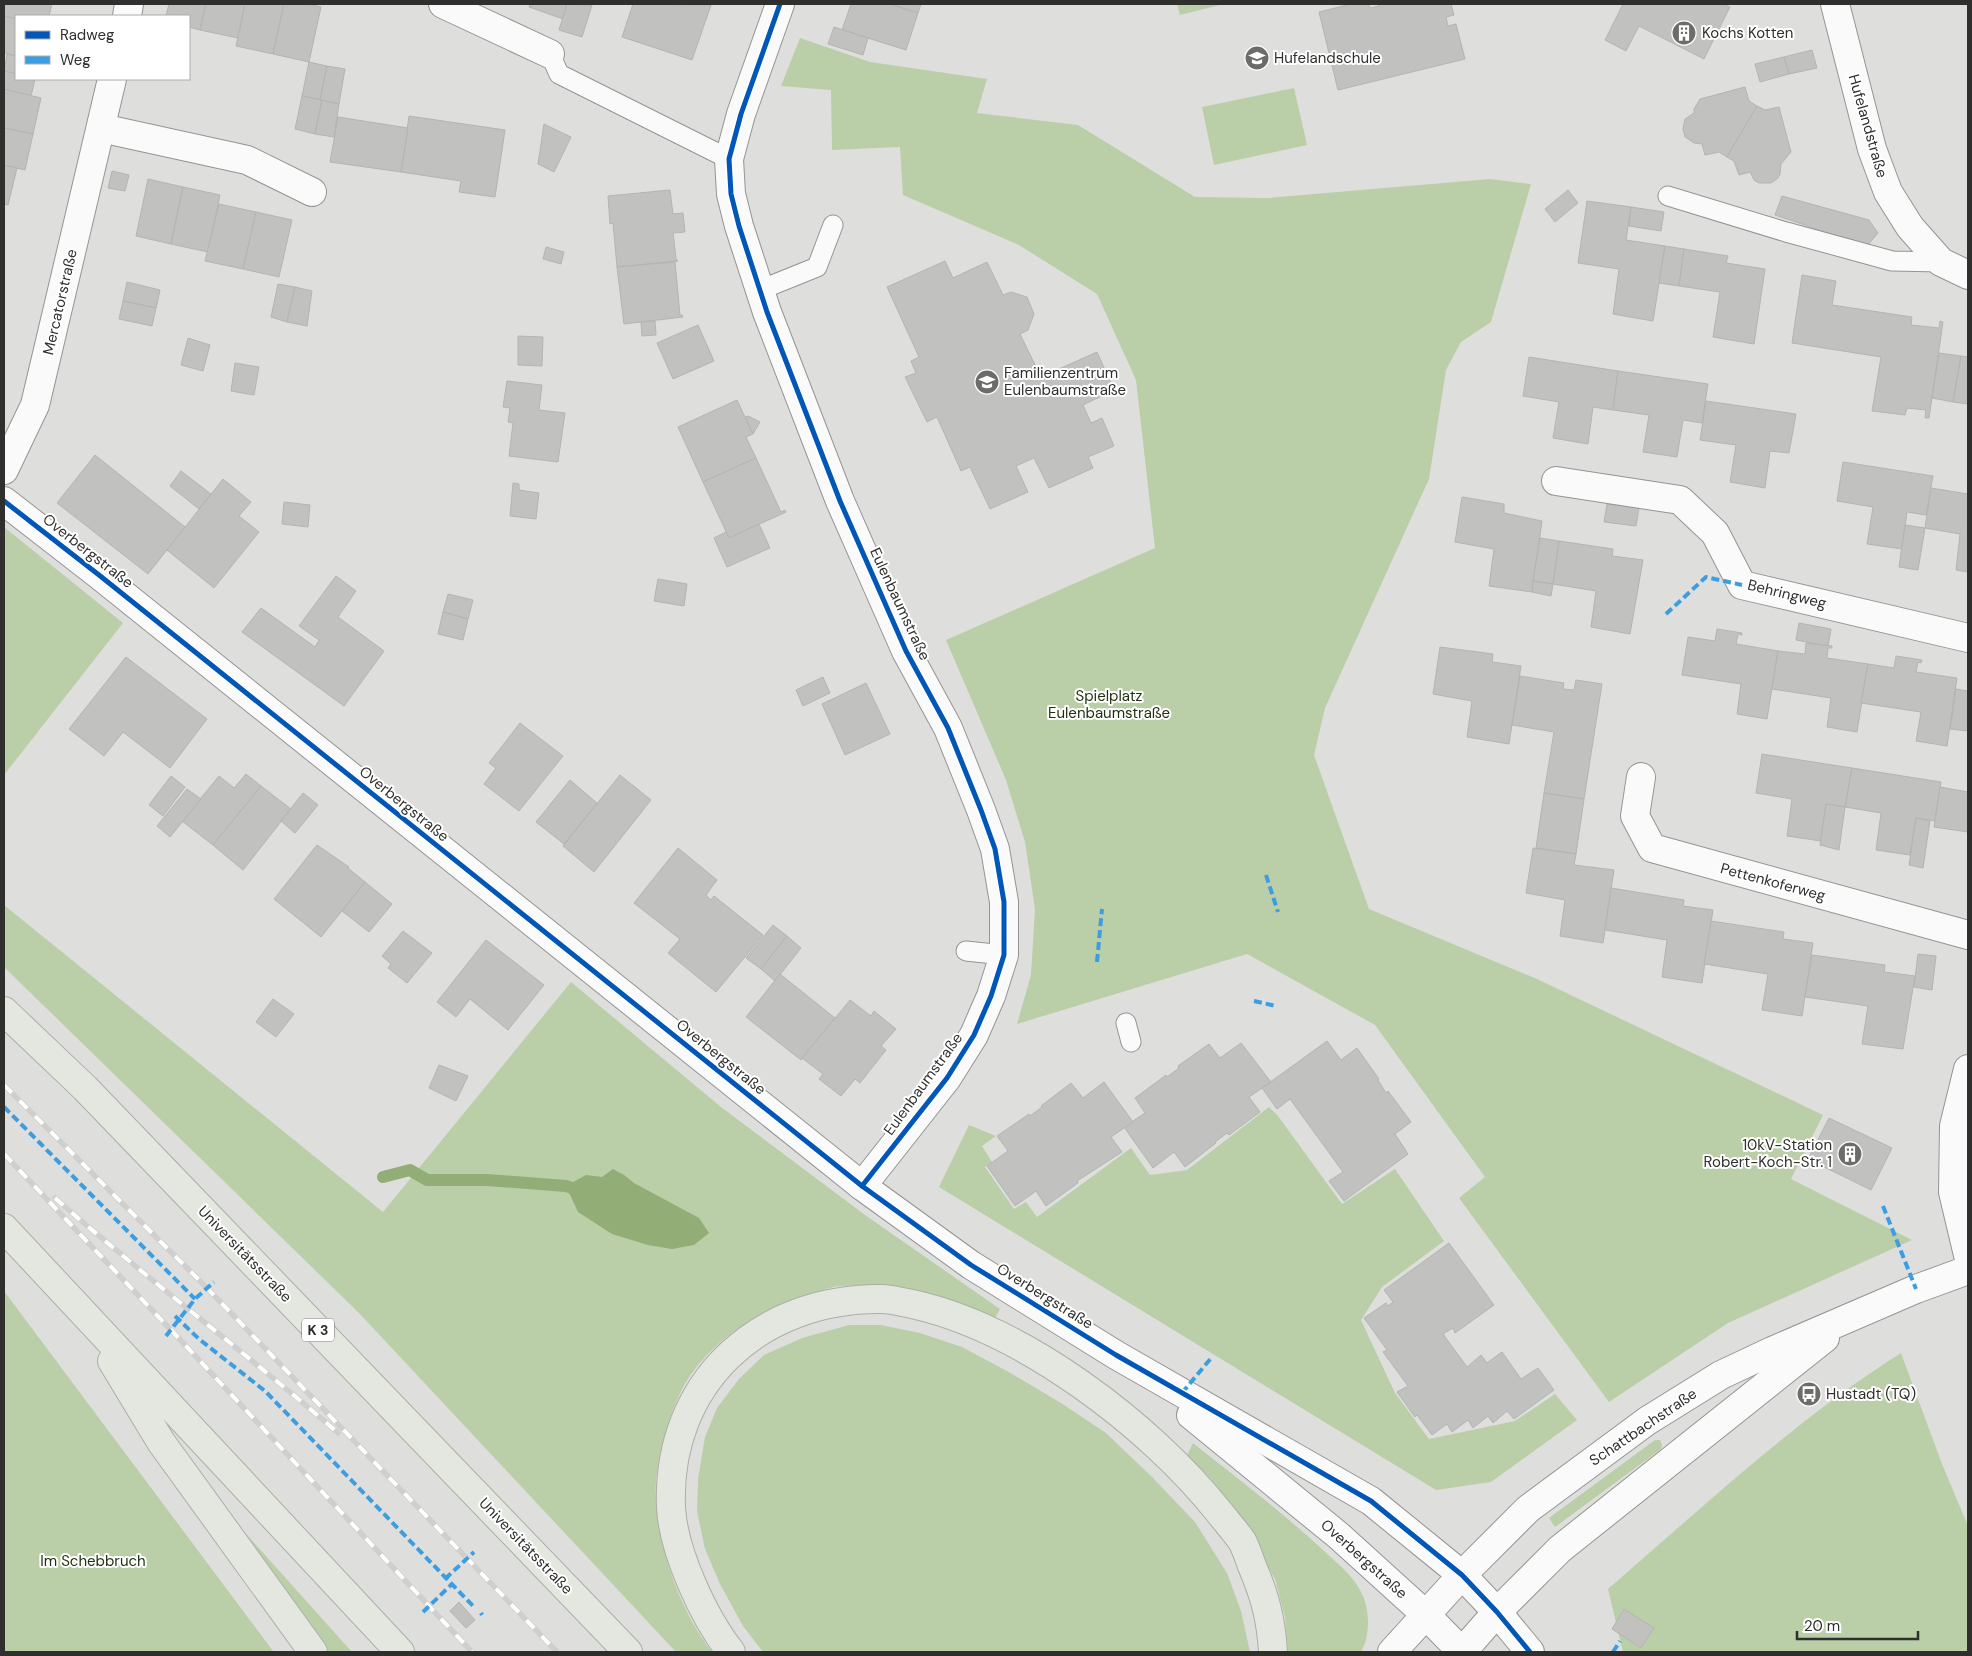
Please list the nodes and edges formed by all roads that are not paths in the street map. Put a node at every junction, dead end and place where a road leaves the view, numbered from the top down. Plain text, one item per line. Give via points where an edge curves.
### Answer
1 (443, 4) edge
2 (780, 4) edge
3 (1835, 4) edge
4 (550, 54) joint
5 (112, 80) edge
6 (101, 128) junction
7 (729, 159) junction
8 (312, 192) dead end
9 (1668, 196) dead end
10 (833, 225) dead end
11 (1941, 262) junction
12 (1968, 275) edge
13 (760, 290) junction
14 (4, 470) edge
15 (1556, 481) dead end
16 (4, 501) edge
17 (1968, 638) edge
18 (1641, 777) dead end
19 (1968, 935) edge
20 (966, 951) dead end
21 (1004, 955) junction
22 (4, 1011) edge
23 (1126, 1023) dead end
24 (1131, 1042) dead end
25 (1968, 1069) edge
26 (862, 1186) junction
27 (4, 1228) edge
28 (1968, 1255) edge
29 (1968, 1270) edge
30 (82, 1313) junction
31 (1850, 1318) junction
32 (1116, 1355) junction
33 (1462, 1575) junction
34 (1497, 1612) junction
35 (1424, 1614) junction
36 (313, 1652) edge
37 (400, 1652) edge
38 (628, 1652) edge
39 (731, 1652) edge
40 (1273, 1652) edge
41 (1392, 1652) edge
42 (1462, 1652) edge
43 (1530, 1652) edge

1 - 4 street
2 - 7 street, Eulenbaumstraße via 741,114
3 - 11 street, Hufelandstraße via 1872,149 1888,192 1910,227
4 - 7 lane via 559,74
5 - 6 street, Mercatorstraße
6 - 8 street via 247,160
6 - 14 street, Mercatorstraße via 35,405
7 - 13 street, Eulenbaumstraße via 731,194 738,226
9 - 11 lane via 1892,261
10 - 13 lane via 817,267
11 - 12 street, Hufelandstraße
13 - 21 street, Eulenbaumstraße via 840,501 906,651 948,728 981,810 995,849 1004,902
15 - 17 street, Behringweg via 1680,500 1715,533 1742,585
16 - 26 street, Overbergstraße
18 - 19 street, Pettenkoferweg via 1635,816 1652,848
20 - 21 lane
21 - 26 street, Eulenbaumstraße via 974,1035 947,1078
22 - 38 highway, Universitätsstraße / K 3 via 85,1088
23 - 24 lane
25 - 28 street via 1954,1126 1953,1192
26 - 32 street, Overbergstraße via 971,1265
27 - 30 highway
29 - 31 street, Schattbachstraße
30 - 36 highway via 161,1442
30 - 37 highway
31 - 33 street, Schattbachstraße via 1721,1375 1648,1422 1528,1509
31 - 34 street, Schattbachstraße via 1560,1549
32 - 33 street, Overbergstraße via 1371,1501
32 - 35 street, Overbergstraße via 1339,1536
33 - 34 street
33 - 35 street, Schattbachstraße
34 - 42 street, Schattbachstraße
34 - 43 street
35 - 41 street, Schattbachstraße
35 - 42 street, Schattbachstraße
39 - 40 highway via 695,1591 677,1542 671,1509 672,1469 684,1423 704,1384 722,1362 753,1335 794,1314 844,1301 884,1298 973,1323 1019,1347 1073,1378 1154,1441 1201,1489 1242,1541 1265,1597

